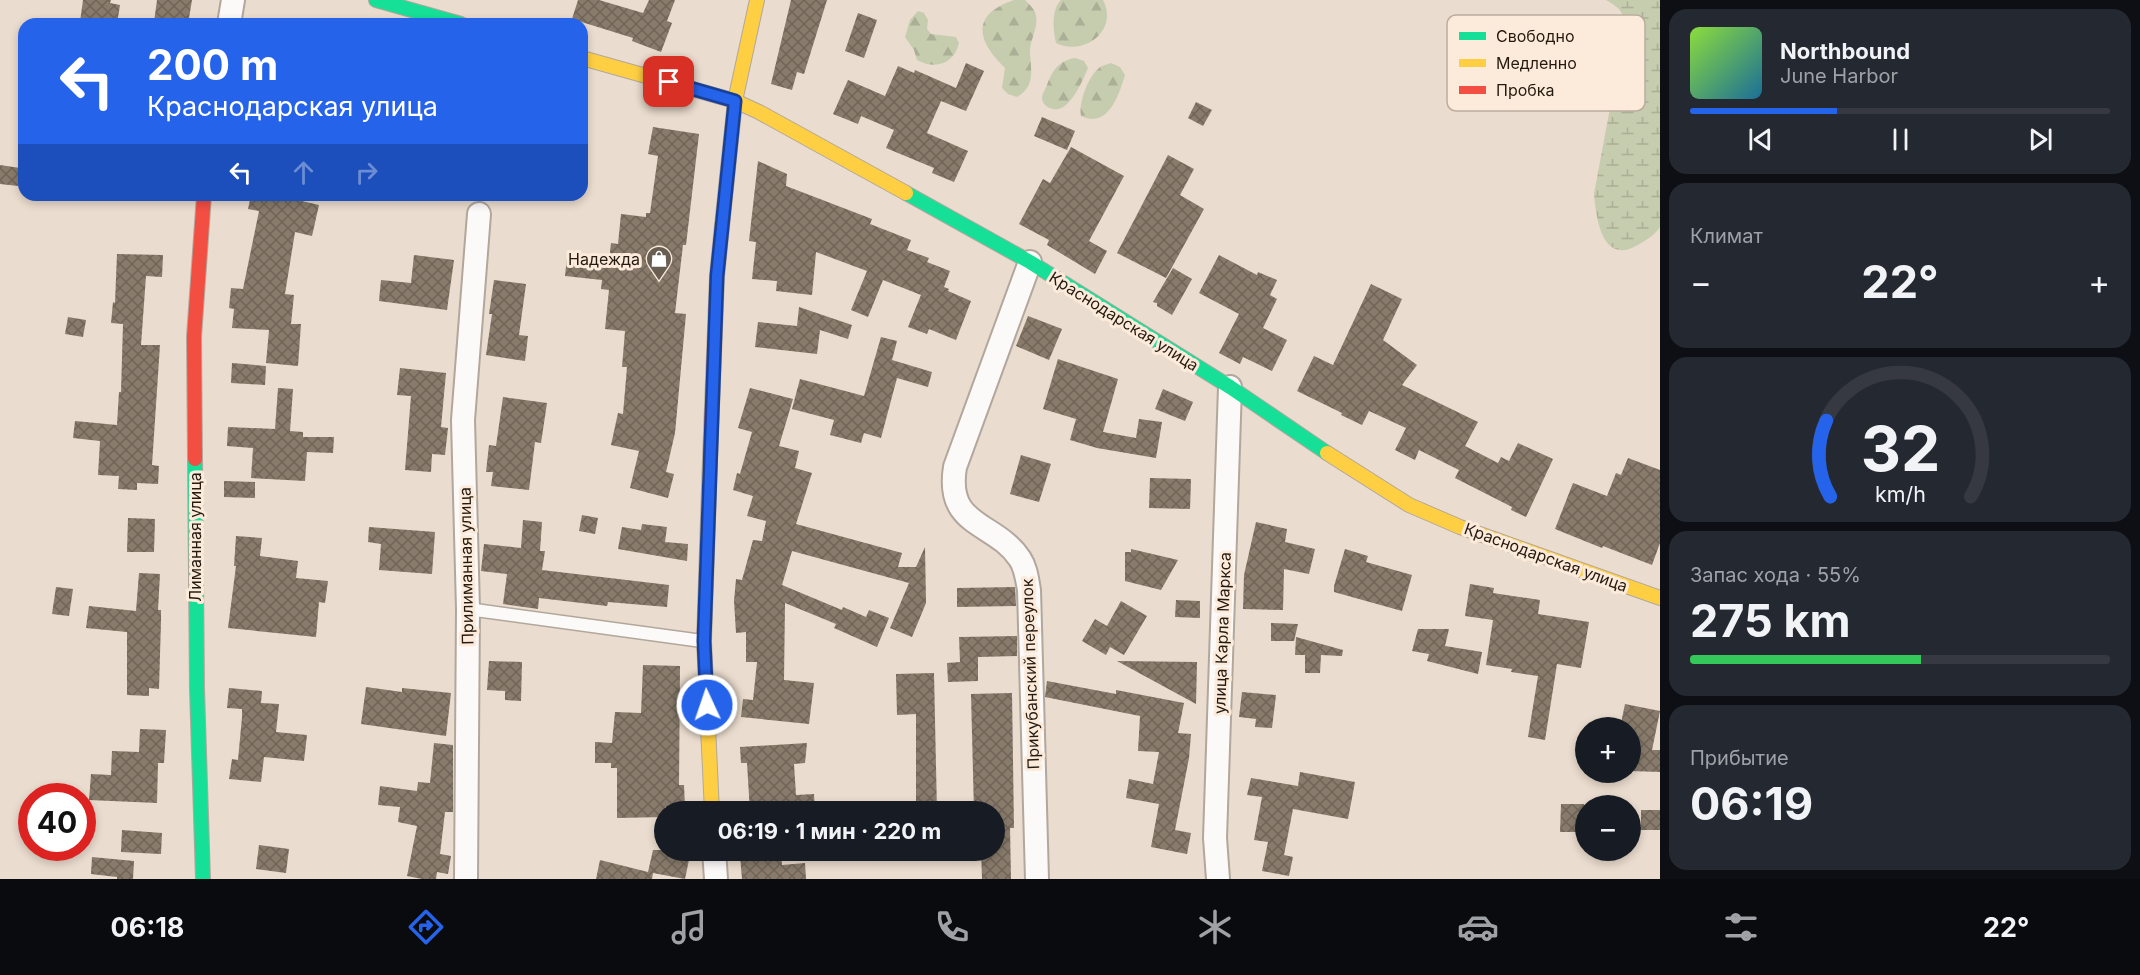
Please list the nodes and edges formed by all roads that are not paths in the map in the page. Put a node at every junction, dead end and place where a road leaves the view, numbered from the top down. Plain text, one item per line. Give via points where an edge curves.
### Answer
1 (233, 0) edge
2 (376, 0) edge
3 (757, 0) edge
4 (230, 18) edge
5 (440, 18) edge
6 (588, 60) edge
7 (735, 101) junction
8 (204, 201) edge
9 (479, 214) dead end
10 (1030, 262) junction
11 (1230, 387) junction
12 (1660, 598) edge
13 (468, 609) junction
14 (704, 641) junction
15 (711, 801) edge
16 (715, 861) edge
17 (203, 879) edge
18 (466, 879) edge
19 (716, 879) edge
20 (1037, 879) edge
21 (1218, 879) edge

1 - 4 street
2 - 5 street
3 - 7 street
6 - 7 street, Краснодарская улица
7 - 10 street, Краснодарская улица via 781,122
7 - 14 street via 717,276
8 - 17 street, Лиманная улица via 194,337 196,689
9 - 13 street, Прилиманная улица via 463,420
10 - 11 street, Краснодарская улица
10 - 20 street, Прикубанский переулок via 953,477 962,510 1013,550 1026,570
11 - 12 street, Краснодарская улица via 1409,505
11 - 21 street, улица Карла Маркса via 1215,838
13 - 14 lane
13 - 18 street, Прилиманная улица
14 - 15 street
16 - 19 street

